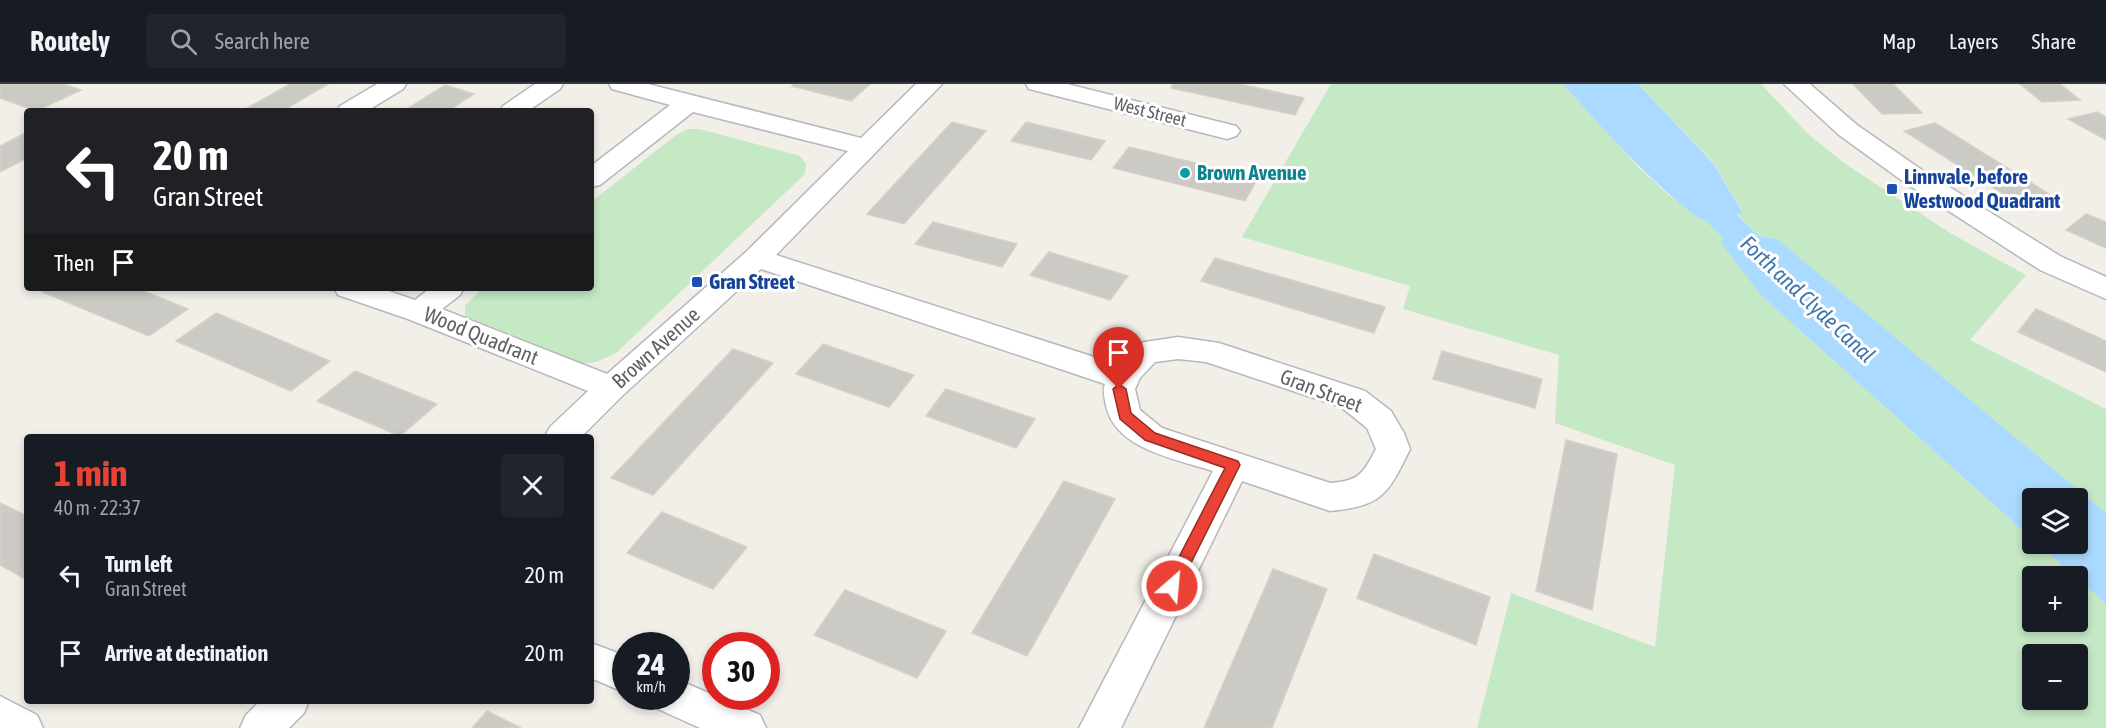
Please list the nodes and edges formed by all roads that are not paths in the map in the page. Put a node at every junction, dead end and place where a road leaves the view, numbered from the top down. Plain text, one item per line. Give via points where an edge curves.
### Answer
1 (394, 84) edge
2 (551, 84) edge
3 (621, 84) edge
4 (930, 84) edge
5 (1038, 84) edge
6 (1796, 84) edge
7 (689, 104) junction
8 (354, 108) edge
9 (516, 108) edge
10 (1227, 131) dead end
11 (865, 147) junction
12 (594, 177) edge
13 (756, 258) junction
14 (2106, 289) edge
15 (358, 291) edge
16 (445, 291) edge
17 (419, 312) junction
18 (1123, 378) junction
19 (611, 388) junction
20 (564, 434) edge
21 (1233, 465) junction
22 (594, 661) edge
23 (612, 669) edge
24 (285, 704) edge
25 (690, 704) edge
26 (0, 715) edge
27 (21, 728) edge
28 (261, 728) edge
29 (745, 728) edge
30 (1100, 728) edge

1 - 8 street
2 - 9 street
3 - 7 street
4 - 11 street, Brown Avenue
5 - 10 street, West Street
6 - 14 street via 1848,130 1913,176 2050,263
7 - 11 street
7 - 12 street
11 - 13 street, Brown Avenue
13 - 18 street
13 - 19 street, Brown Avenue
15 - 17 street, Wood Quadrant
16 - 17 street
17 - 19 street, Wood Quadrant
18 - 21 street, Gran Street via 1119,389 1125,415 1150,437
18 - 21 street, Gran Street via 1145,353 1178,348 1208,351 1353,399 1374,412 1388,431 1393,449 1374,485 1356,495 1330,497
19 - 20 street, Brown Avenue
21 - 30 street
22 - 23 street
24 - 28 street
25 - 29 street
26 - 27 street

